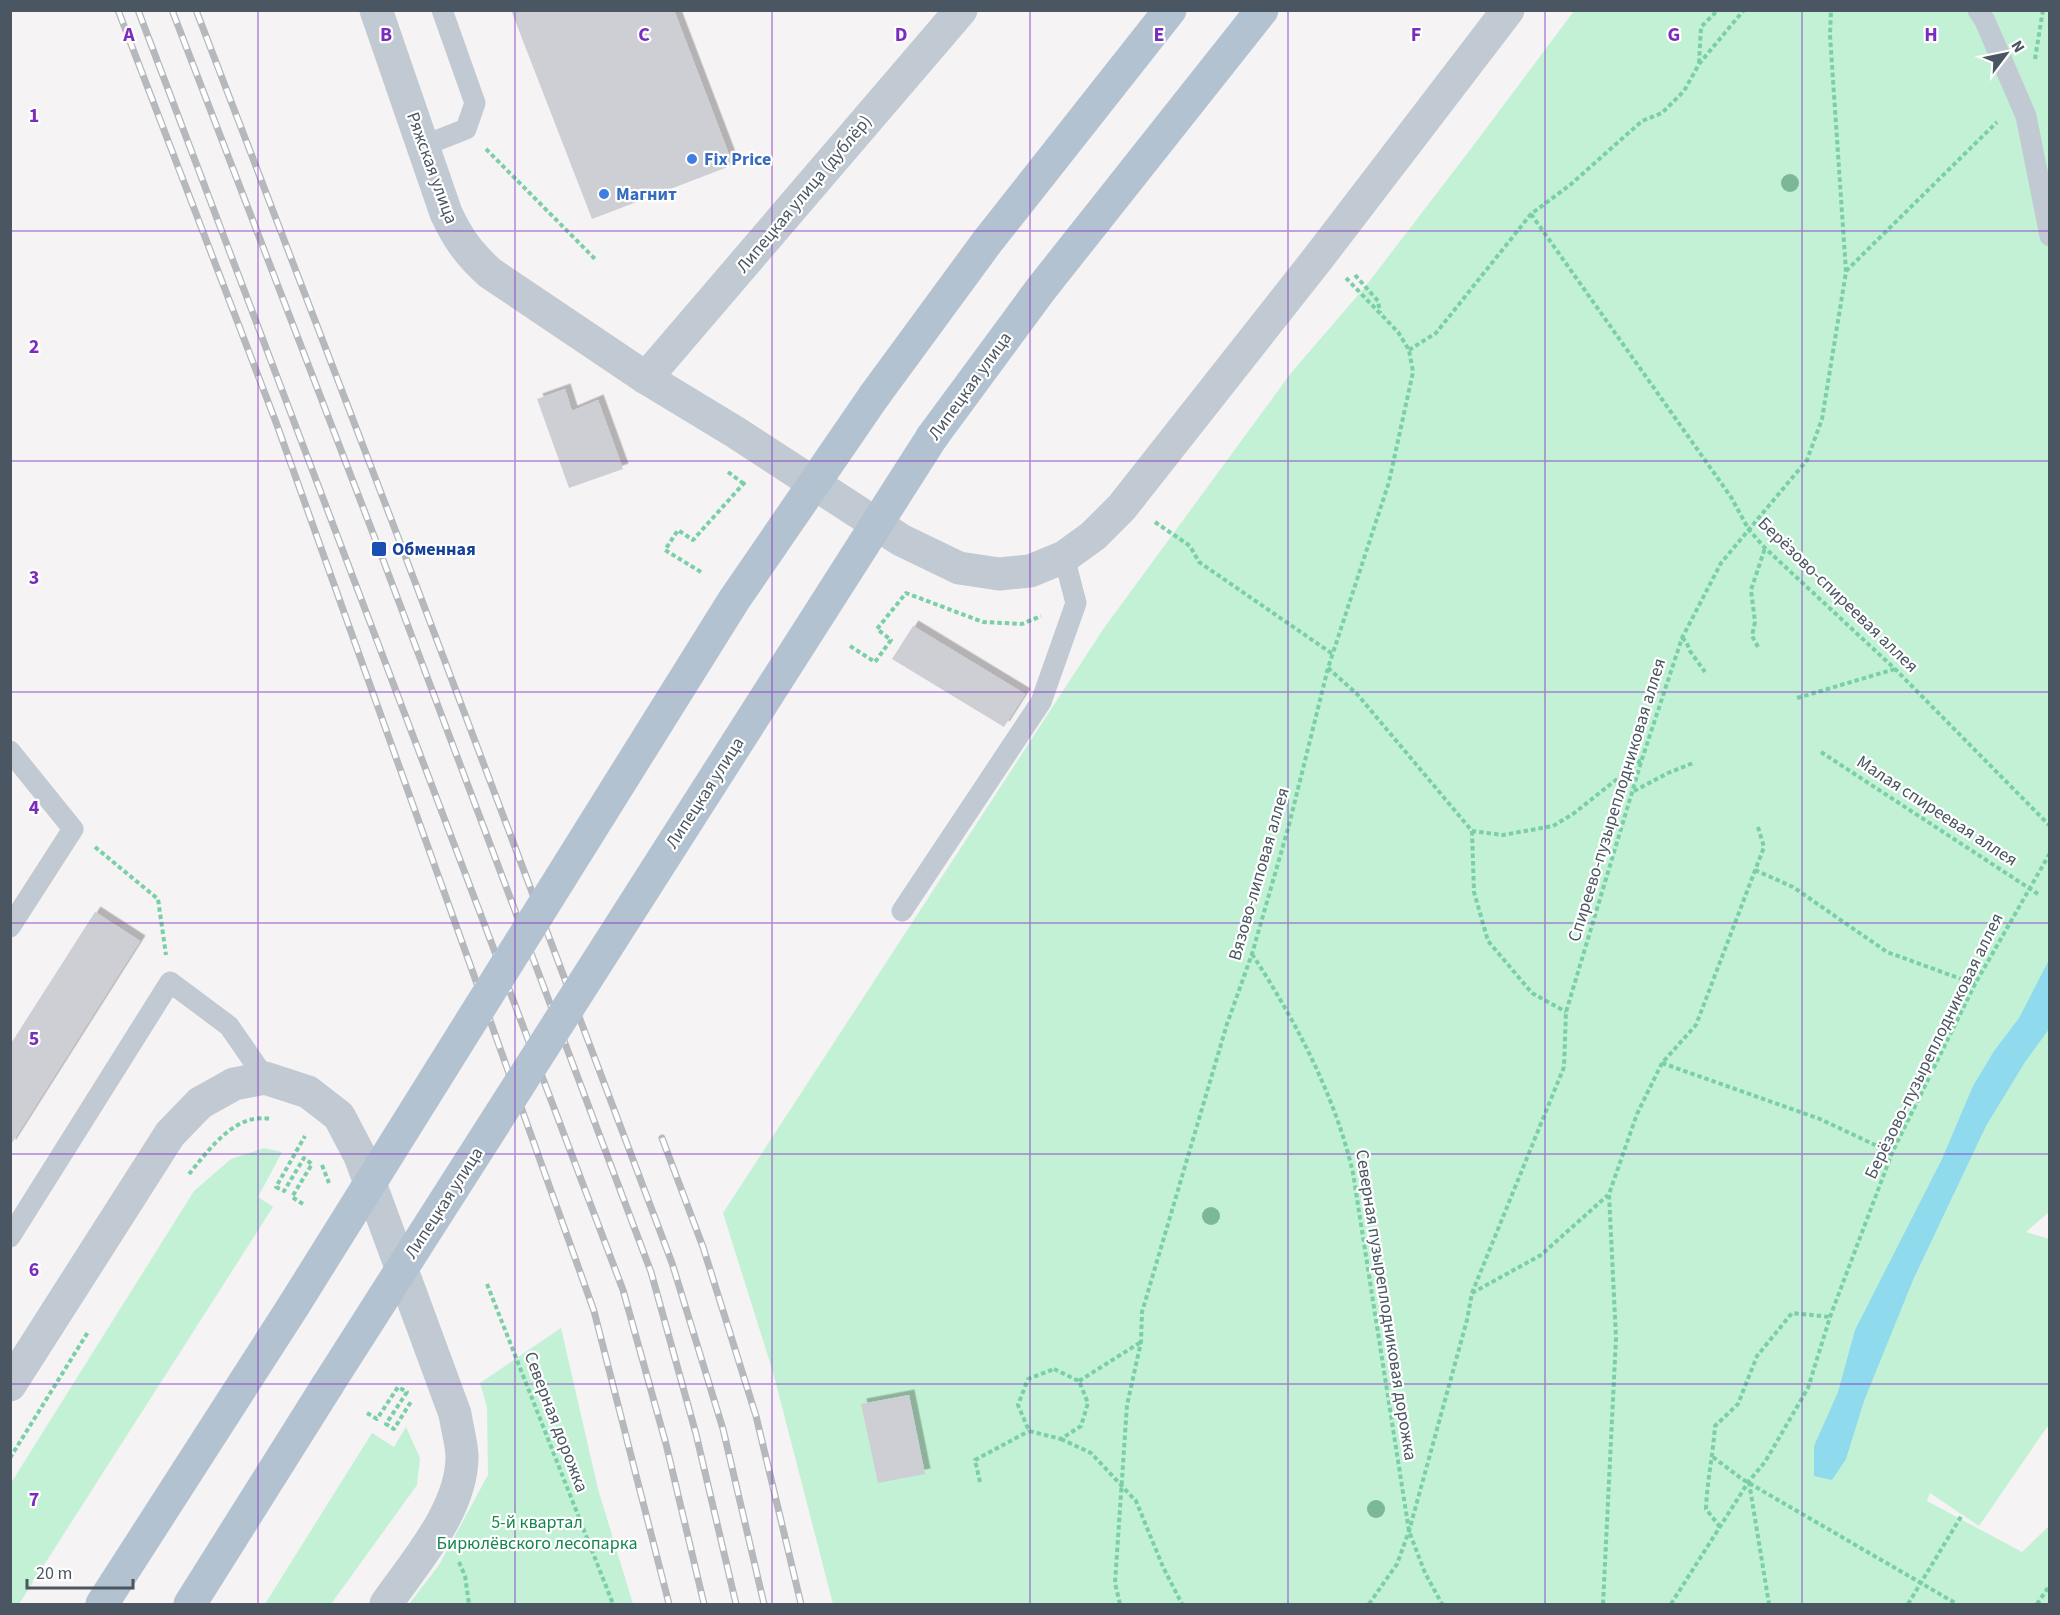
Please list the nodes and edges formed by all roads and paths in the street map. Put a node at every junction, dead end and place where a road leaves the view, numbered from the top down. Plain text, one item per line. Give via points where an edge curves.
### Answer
1 (376, 10) edge
2 (442, 10) edge
3 (961, 10) edge
4 (1170, 10) edge
5 (1262, 10) edge
6 (1508, 10) edge
7 (1718, 10) edge
8 (1744, 10) edge
9 (1831, 10) edge
10 (1978, 10) edge
11 (1699, 64) junction
12 (2020, 104) junction
13 (466, 129) junction
14 (423, 146) junction
15 (1531, 214) junction
16 (2049, 236) edge
17 (1319, 257) junction
18 (595, 259) dead end
19 (1846, 272) junction
20 (1355, 275) dead end
21 (1381, 315) junction
22 (1409, 350) junction
23 (646, 378) junction
24 (744, 484) dead end
25 (1155, 521) dead end
26 (1749, 530) junction
27 (1765, 548) junction
28 (1064, 557) junction
29 (701, 572) dead end
30 (1076, 603) junction
31 (1682, 638) junction
32 (850, 646) dead end
33 (1758, 647) dead end
34 (1334, 655) junction
35 (1328, 668) junction
36 (1895, 669) junction
37 (1705, 672) dead end
38 (1797, 698) dead end
39 (10, 751) edge
40 (1821, 752) dead end
41 (1642, 759) junction
42 (1693, 763) dead end
43 (1634, 791) junction
44 (2049, 826) edge
45 (1758, 827) dead end
46 (73, 829) junction
47 (1472, 831) junction
48 (2049, 853) edge
49 (1755, 870) junction
50 (2029, 887) junction
51 (2038, 894) dead end
52 (902, 911) dead end
53 (10, 927) edge
54 (1252, 954) junction
55 (170, 982) junction
56 (1975, 984) junction
57 (1566, 1012) junction
58 (1662, 1064) junction
59 (266, 1078) junction
60 (280, 1121) dead end
61 (297, 1129) dead end
62 (305, 1136) junction
63 (312, 1145) dead end
64 (1892, 1153) junction
65 (187, 1176) dead end
66 (1609, 1194) junction
67 (303, 1204) dead end
68 (10, 1237) edge
69 (487, 1284) dead end
70 (1472, 1293) junction
71 (1830, 1317) junction
72 (89, 1332) dead end
73 (1141, 1342) junction
74 (1079, 1381) junction
75 (10, 1385) edge
76 (414, 1396) dead end
77 (367, 1413) dead end
78 (1029, 1431) junction
79 (1061, 1439) junction
80 (1713, 1457) junction
81 (10, 1458) edge
82 (1749, 1481) junction
83 (981, 1482) dead end
84 (1123, 1485) junction
85 (1962, 1515) dead end
86 (1720, 1527) junction
87 (1409, 1531) junction
88 (1921, 1584) junction
89 (2048, 1586) edge
90 (2049, 1593) edge
91 (102, 1605) edge
92 (190, 1605) edge
93 (386, 1605) edge
94 (613, 1605) edge
95 (1120, 1605) edge
96 (1182, 1605) edge
97 (1369, 1605) edge
98 (1442, 1605) edge
99 (1603, 1605) edge
100 (1671, 1605) edge
101 (1769, 1605) edge
102 (1908, 1605) edge
103 (1957, 1605) edge
104 (2037, 1605) edge

1 - 14 street, Ряжская улица
2 - 13 lane via 476,103
3 - 23 street, Липецкая улица (дублёр)
4 - 91 main road, bridge via 987,242 874,396 734,600
5 - 92 main road, Липецкая улица, bridge via 1041,289 932,437
6 - 17 street, Ряжская улица
7 - 11 path via 1701,27
8 - 11 path
9 - 19 path, Спиреево-пузыреплодниковая аллея
10 - 12 lane
11 - 15 path via 1684,91 1662,113 1642,121
12 - 16 lane via 2026,116
12 - 19 path via 1996,123
13 - 14 lane
13 - 18 path
14 - 23 street, Ряжская улица via 446,213 471,256 490,273
15 - 22 path via 1436,333
15 - 26 path, Берёзово-спиреевая аллея via 1731,497
17 - 21 path via 1350,281
17 - 28 street, Ряжская улица via 1122,507 1093,536
19 - 26 path, Спиреево-пузыреплодниковая аллея via 1822,419 1807,460
20 - 21 path via 1378,301
21 - 22 path
22 - 34 path, Вязово-липовая аллея via 1413,372 1389,482
23 - 28 street, Ряжская улица via 901,540 959,568 999,574 1030,571
24 - 29 path via 693,540 678,530 665,550
25 - 34 path via 1190,546 1199,562
26 - 27 path, Берёзово-спиреевая аллея
26 - 31 path, Спиреево-пузыреплодниковая аллея via 1721,563
27 - 33 path via 1751,590 1755,622 1752,636
27 - 36 path, Берёзово-спиреевая аллея
28 - 30 lane
30 - 32 path via 1022,624 983,622 906,593 877,629 891,640 875,663
30 - 52 lane via 1041,702
31 - 37 path
31 - 41 path, Спиреево-пузыреплодниковая аллея
34 - 35 path, Вязово-липовая аллея
35 - 47 path via 1357,694
35 - 54 path, Вязово-липовая аллея
36 - 38 path
36 - 44 path, Берёзово-спиреевая аллея
39 - 46 lane
40 - 50 path, Малая спиреевая аллея
41 - 43 path, Спиреево-пузыреплодниковая аллея
41 - 47 path via 1553,826 1503,835
42 - 43 path
43 - 57 path, Спиреево-пузыреплодниковая аллея
45 - 49 path via 1764,847
46 - 53 lane
46 - 55 path via 159,899
47 - 57 path via 1474,892 1488,941 1532,993
48 - 50 path, Берёзово-пузыреплодниковая аллея
49 - 56 path via 1793,887 1887,952
49 - 58 path via 1696,1025
50 - 51 path, Малая спиреевая аллея
50 - 56 path, Берёзово-пузыреплодниковая аллея
54 - 73 path, Вязово-липовая аллея via 1227,1024 1142,1312
54 - 87 path, Северная пузыреплодниковая дорожка via 1305,1044 1345,1138
55 - 59 lane via 228,1026
55 - 68 lane
56 - 64 path, Берёзово-пузыреплодниковая аллея
57 - 70 path, Спиреево-пузыреплодниковая аллея via 1564,1066
58 - 64 path via 1820,1119
58 - 66 path via 1637,1114
59 - 75 street via 234,1084 200,1103 170,1134
59 - 93 street via 308,1092 339,1116 360,1156 455,1414 462,1455 458,1487 442,1523
60 - 65 path via 263,1118 240,1124 214,1143
61 - 62 path
62 - 63 path
62 - 67 path via 276,1186 284,1191 304,1158 312,1164 292,1197
64 - 71 path, Берёзово-пузыреплодниковая аллея
66 - 70 path via 1541,1255
66 - 99 path via 1616,1338
69 - 94 path, Северная дорожка
70 - 87 path, Спиреево-пузыреплодниковая аллея
71 - 80 path via 1792,1313 1777,1330 1757,1356 1738,1404 1715,1426
71 - 82 path, Берёзово-пузыреплодниковая аллея via 1808,1388 1765,1462
72 - 81 path
73 - 74 path
73 - 84 path, Вязово-липовая аллея via 1127,1405
74 - 78 path via 1054,1369 1028,1379 1018,1405
74 - 79 path via 1088,1403 1081,1426
76 - 77 path via 394,1429 386,1424 407,1392 398,1387 377,1419
78 - 79 path
78 - 83 path via 975,1460
79 - 84 path via 1091,1453
80 - 82 path
80 - 86 path via 1706,1509
82 - 86 path, Берёзово-пузыреплодниковая аллея
82 - 88 path
82 - 101 path
84 - 95 path, Вязово-липовая аллея via 1115,1583
84 - 96 path via 1136,1501
85 - 88 path
86 - 100 path, Берёзово-пузыреплодниковая аллея
87 - 97 path, Спиреево-пузыреплодниковая аллея via 1397,1564
87 - 98 path, Северная пузыреплодниковая дорожка
88 - 102 path
88 - 103 path
89 - 90 path
89 - 104 path

